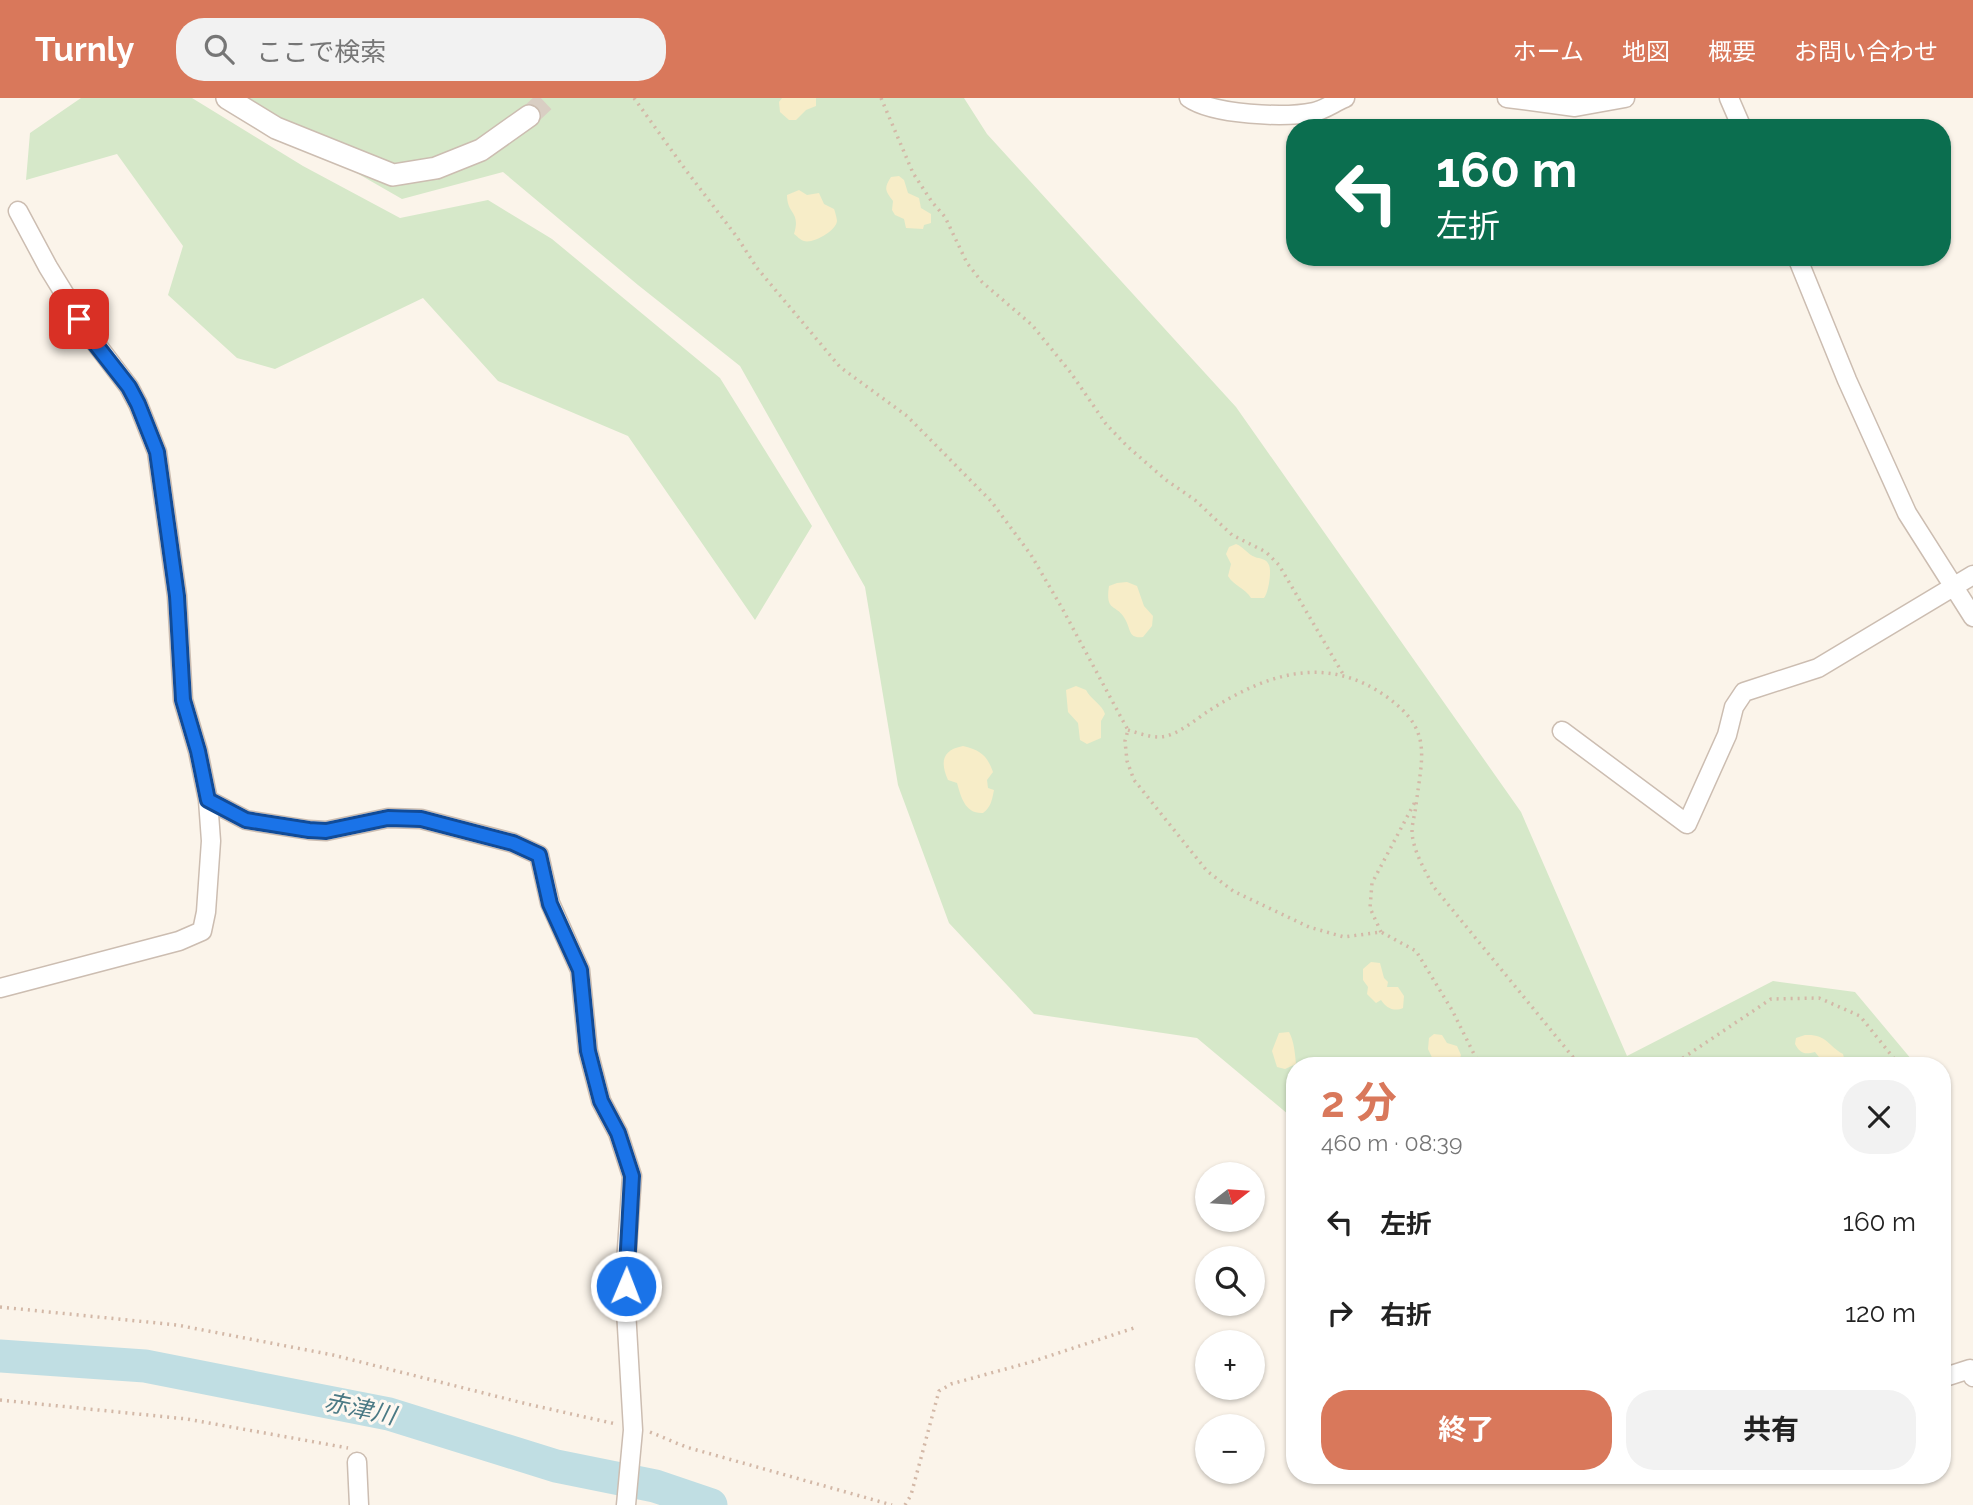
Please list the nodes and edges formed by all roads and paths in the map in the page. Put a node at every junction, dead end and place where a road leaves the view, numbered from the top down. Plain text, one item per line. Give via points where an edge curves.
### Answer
1 (226, 98) edge
2 (634, 98) edge
3 (881, 98) edge
4 (1189, 98) edge
5 (1345, 98) edge
6 (1507, 98) edge
7 (1625, 98) edge
8 (1729, 98) edge
9 (528, 116) tunnel mouth
10 (1738, 119) edge
11 (18, 211) dead end
12 (1801, 266) edge
13 (1973, 575) edge
14 (1954, 587) junction
15 (1973, 617) edge
16 (1343, 674) junction
17 (1128, 730) junction
18 (1562, 732) dead end
19 (1417, 799) junction
20 (208, 800) junction
21 (1381, 932) junction
22 (0, 988) edge
23 (1476, 1057) edge
24 (1573, 1057) edge
25 (1684, 1057) edge
26 (1893, 1057) edge
27 (0, 1307) edge
28 (1138, 1327) dead end
29 (1951, 1375) edge
30 (1973, 1377) edge
31 (0, 1400) edge
32 (633, 1427) junction
33 (357, 1462) joint
34 (359, 1505) edge
35 (626, 1505) edge
36 (892, 1505) edge
37 (905, 1505) edge

1 - 9 street via 276,128 393,175 436,167 481,150
2 - 17 path via 757,268 840,366 907,416 991,501 1031,555
3 - 16 path via 913,173 945,217 967,264 1032,325 1127,446 1232,535 1266,552 1279,565
4 - 5 street via 1199,105 1259,115 1315,112
6 - 7 street via 1575,107
8 - 10 street
11 - 20 street via 90,337 129,387 157,452 177,596 183,700
12 - 14 street via 1907,513
13 - 14 street
14 - 15 street
14 - 18 street via 1818,668 1744,692 1687,824
16 - 17 path via 1317,671 1256,685 1161,737
16 - 19 path via 1371,686 1403,709 1418,729 1423,756
17 - 21 path via 1126,761 1134,780 1207,871 1262,907 1309,927 1344,937
19 - 21 path via 1372,883 1370,908
19 - 24 path via 1412,832 1433,886
20 - 22 street via 211,841 202,931
20 - 32 street via 246,820 309,830 326,831 388,818 421,819 513,843 539,855 550,904 580,970 588,1051 601,1101 632,1176 626,1310
21 - 23 path via 1416,951
25 - 26 path via 1771,999 1819,998 1860,1016
27 - 32 path via 177,1325 344,1357
28 - 37 path via 939,1391
29 - 30 street via 1970,1368
31 - 33 path via 200,1422 349,1448
32 - 35 street
32 - 36 path via 686,1447
33 - 34 street

